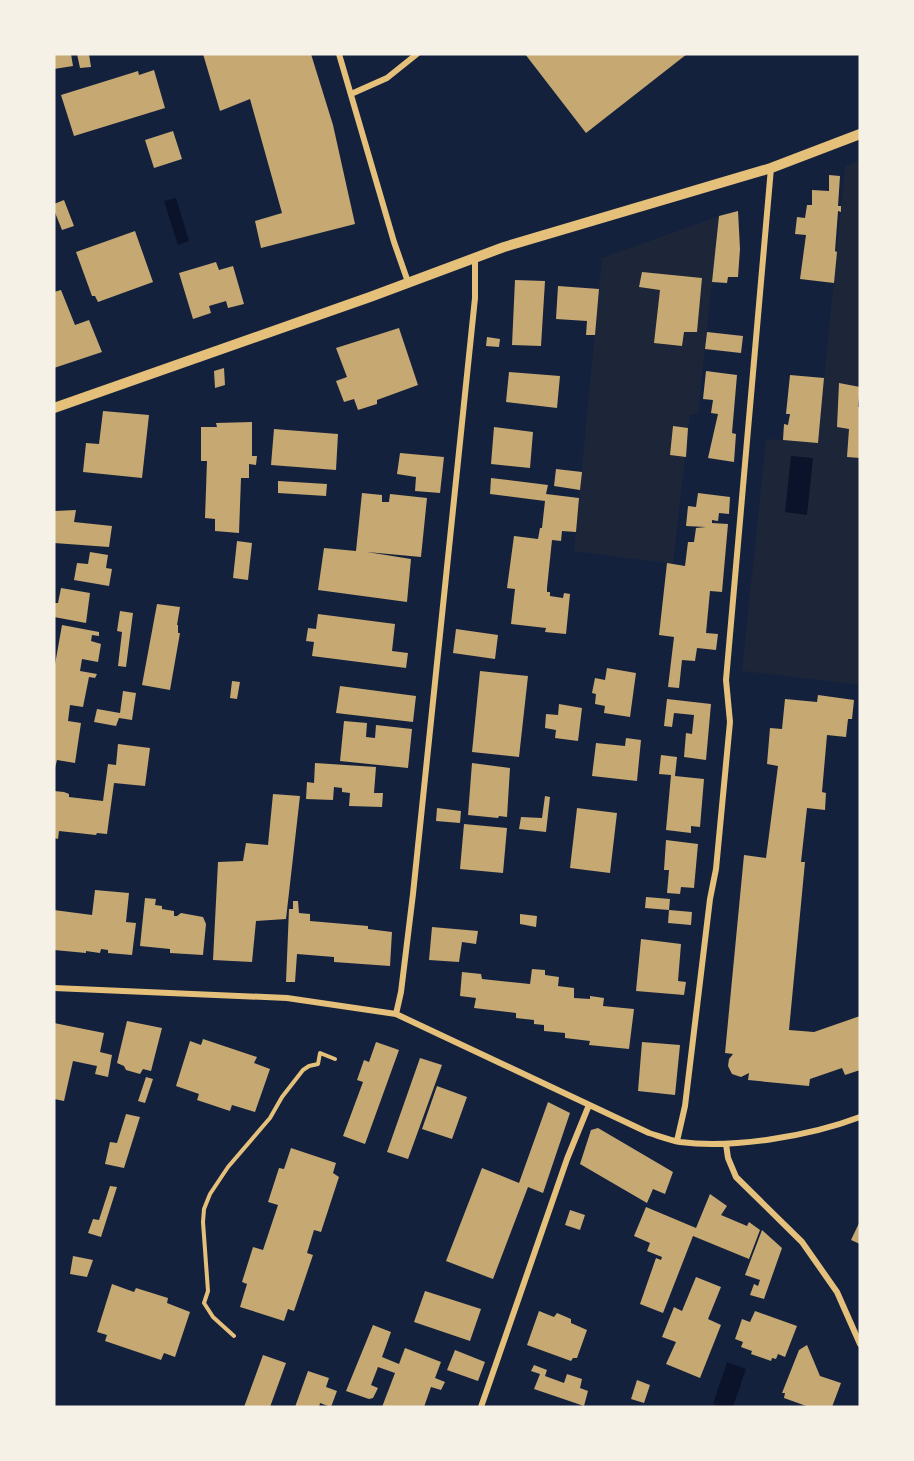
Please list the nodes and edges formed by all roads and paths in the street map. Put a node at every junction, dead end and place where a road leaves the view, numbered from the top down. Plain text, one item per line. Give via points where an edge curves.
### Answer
1 (339, 54) edge
2 (417, 54) edge
3 (351, 94) junction
4 (860, 134) edge
5 (771, 168) junction
6 (475, 259) junction
7 (408, 282) junction
8 (54, 408) edge
9 (54, 988) edge
10 (396, 1014) junction
11 (335, 1059) dead end
12 (589, 1105) junction
13 (860, 1117) edge
14 (677, 1141) junction
15 (726, 1144) junction
16 (234, 1336) dead end
17 (860, 1344) edge
18 (481, 1407) edge

1 - 3 street
2 - 3 street via 387,78
3 - 7 street
4 - 5 street
5 - 6 street
5 - 14 street via 726,680 728,745 716,869
6 - 7 street
6 - 10 street via 474,310 412,905
7 - 8 street
9 - 10 street via 287,998
10 - 12 street
11 - 16 path via 320,1053 318,1064 303,1070 270,1118 228,1167 204,1209 208,1291 204,1303
12 - 14 street via 649,1133
12 - 18 street
13 - 15 street via 808,1132
14 - 15 street
15 - 17 street via 736,1177 802,1242 837,1292

